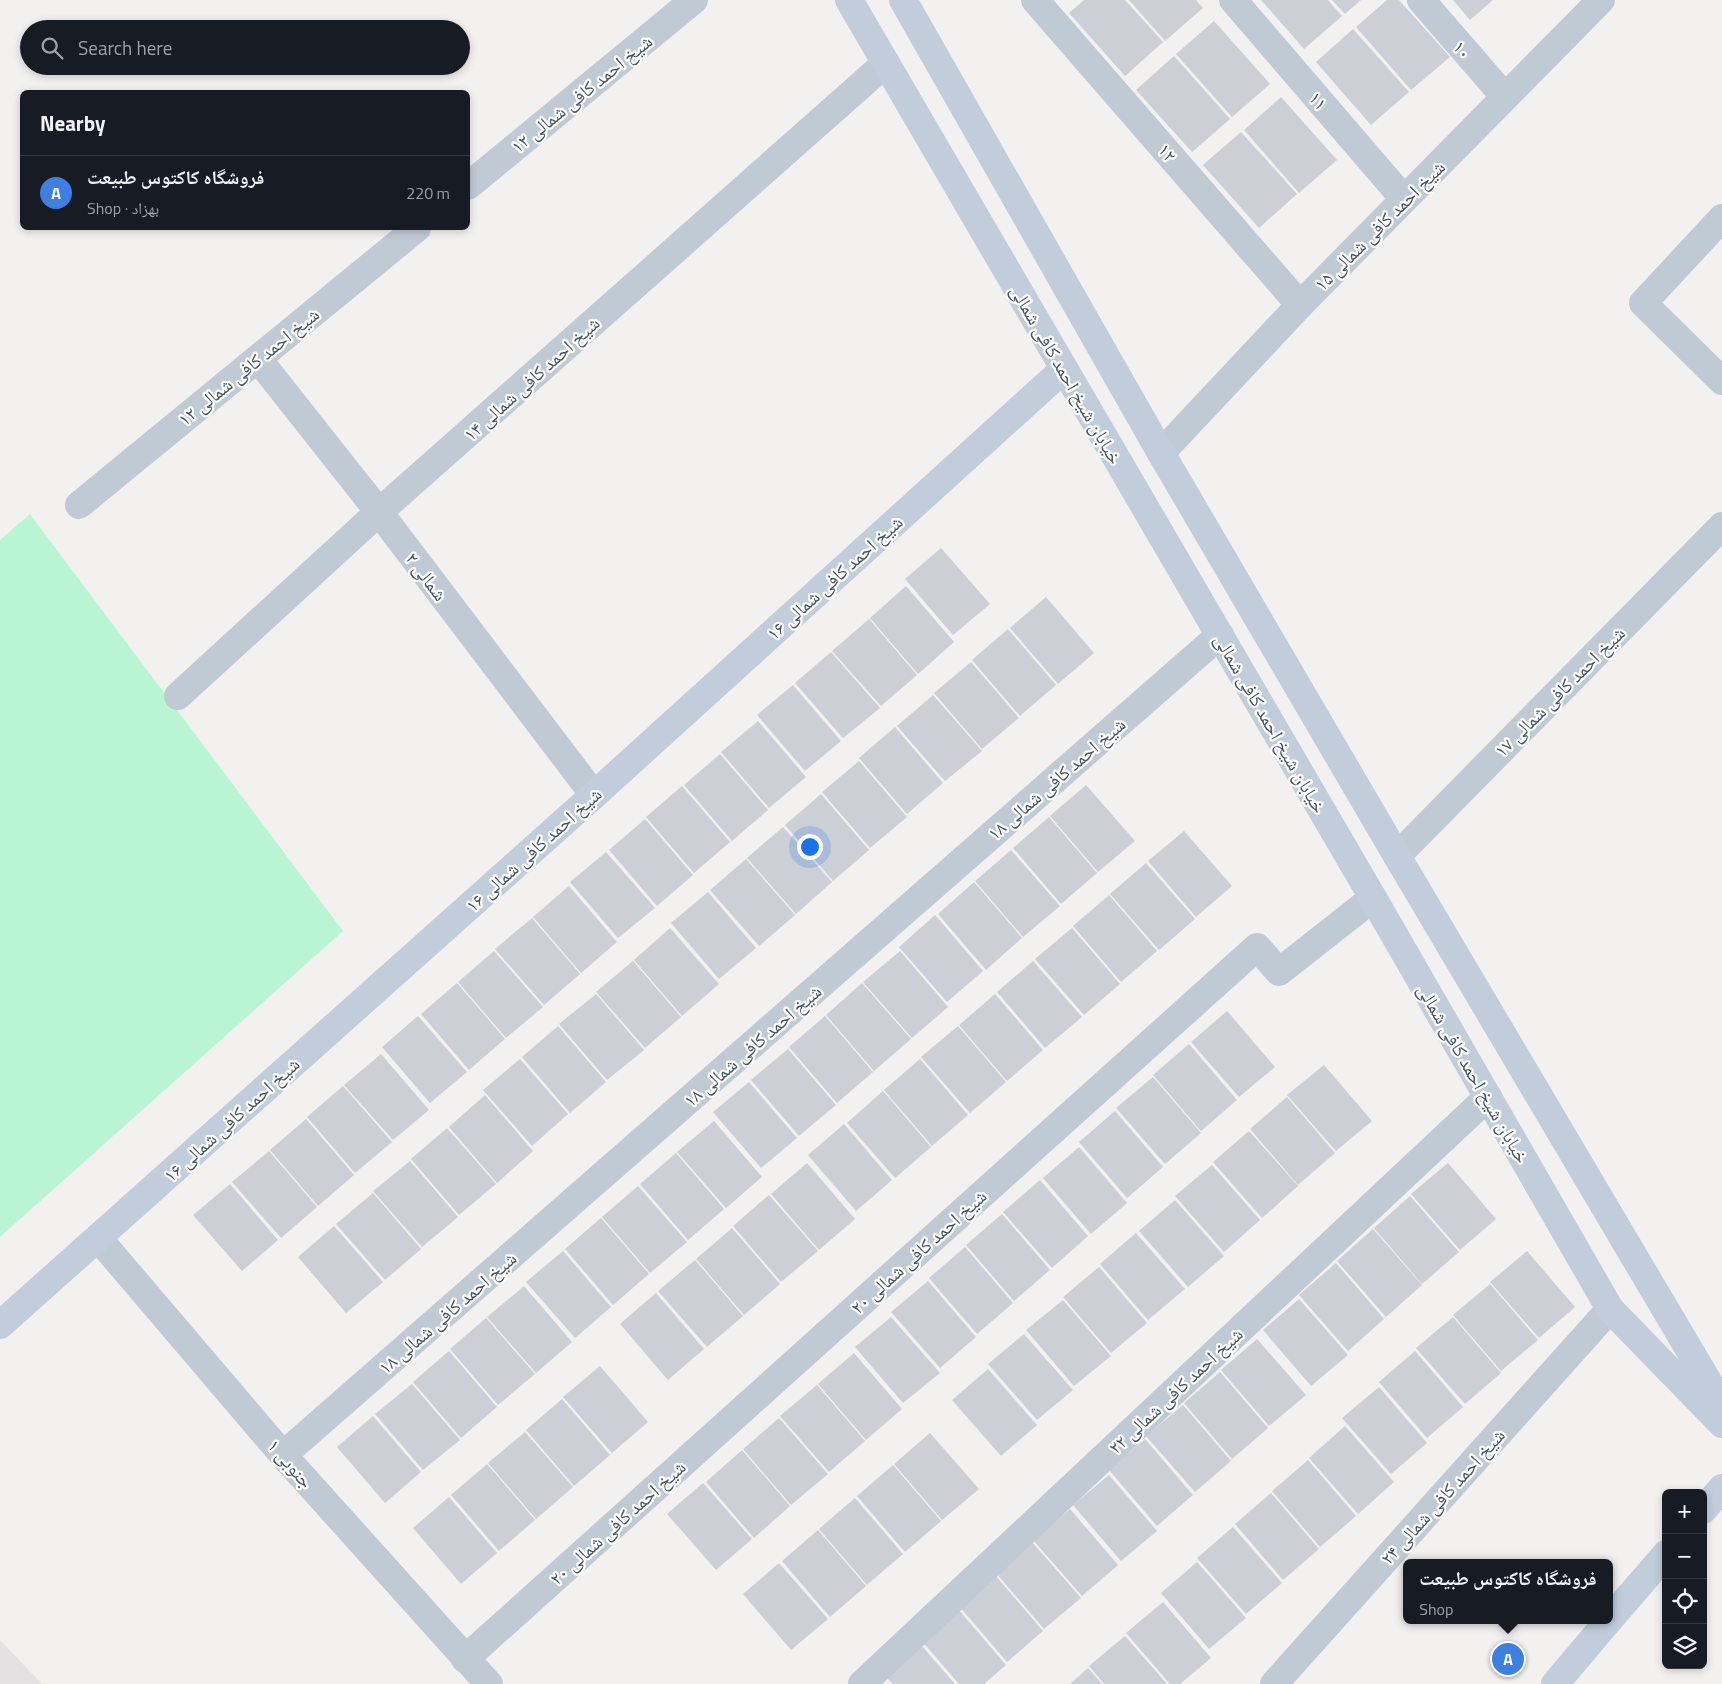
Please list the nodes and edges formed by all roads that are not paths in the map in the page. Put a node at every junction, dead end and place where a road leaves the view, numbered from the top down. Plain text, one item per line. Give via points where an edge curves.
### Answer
1 (694, 0) edge
2 (849, 0) edge
3 (903, 0) edge
4 (1035, 0) edge
5 (1234, 0) edge
6 (1420, 0) edge
7 (1601, 0) edge
8 (886, 63) junction
9 (1505, 97) junction
10 (470, 184) edge
11 (1404, 199) junction
12 (1722, 218) edge
13 (415, 230) edge
14 (1300, 305) junction
15 (258, 358) junction
16 (1064, 369) junction
17 (1722, 381) edge
18 (1161, 453) junction
19 (79, 505) dead end
20 (379, 512) junction
21 (1722, 526) edge
22 (1220, 635) junction
23 (178, 696) dead end
24 (594, 795) junction
25 (1397, 856) junction
26 (1373, 898) junction
27 (1488, 1097) junction
28 (98, 1238) junction
29 (1610, 1309) junction
30 (0, 1325) edge
31 (1722, 1405) edge
32 (1722, 1424) edge
33 (283, 1455) junction
34 (1722, 1488) edge
35 (1707, 1505) edge
36 (1662, 1559) edge
37 (1613, 1615) edge
38 (1606, 1624) edge
39 (465, 1659) junction
40 (489, 1684) edge
41 (862, 1684) edge
42 (1274, 1684) edge
43 (1555, 1684) edge

1 - 10 street, شیخ احمد کافی شمالی ۱۲
2 - 8 street, خیابان شیخ احمد کافی شمالی
3 - 18 street
4 - 14 street, ۱۲
5 - 11 street, ۱۱
6 - 9 street, ۱۰
7 - 9 street, شیخ احمد کافی شمالی ۱۵
8 - 16 street, خیابان شیخ احمد کافی شمالی
8 - 20 street, شیخ احمد کافی شمالی ۱۴
9 - 11 street, شیخ احمد کافی شمالی ۱۵
11 - 14 street, شیخ احمد کافی شمالی ۱۵
12 - 17 street via 1643,302
13 - 15 street, شیخ احمد کافی شمالی ۱۲
14 - 18 street, شیخ احمد کافی شمالی ۱۵
15 - 19 street, شیخ احمد کافی شمالی ۱۲
15 - 20 street, ۲ شمالی
16 - 22 street, خیابان شیخ احمد کافی شمالی
16 - 24 street, شیخ احمد کافی شمالی ۱۶
18 - 25 street
20 - 23 street, شیخ احمد کافی شمالی ۱۴
20 - 24 street, ۲ شمالی
21 - 25 street, شیخ احمد کافی شمالی ۱۷
22 - 26 street, خیابان شیخ احمد کافی شمالی
22 - 33 street, شیخ احمد کافی شمالی ۱۸
24 - 28 street, شیخ احمد کافی شمالی ۱۶
25 - 31 street
26 - 27 street, خیابان شیخ احمد کافی شمالی
26 - 39 street, شیخ احمد کافی شمالی ۲۰ via 1279,972 1257,946
27 - 29 street, خیابان شیخ احمد کافی شمالی
27 - 41 street, شیخ احمد کافی شمالی ۲۲
28 - 30 street, شیخ احمد کافی شمالی ۱۶
28 - 33 street, جنوبی ۱
29 - 32 street, خیابان شیخ احمد کافی شمالی
29 - 42 street, شیخ احمد کافی شمالی ۲۴
33 - 39 street, جنوبی ۱
34 - 35 street
36 - 37 street
38 - 43 street
39 - 40 street, جنوبی ۱

